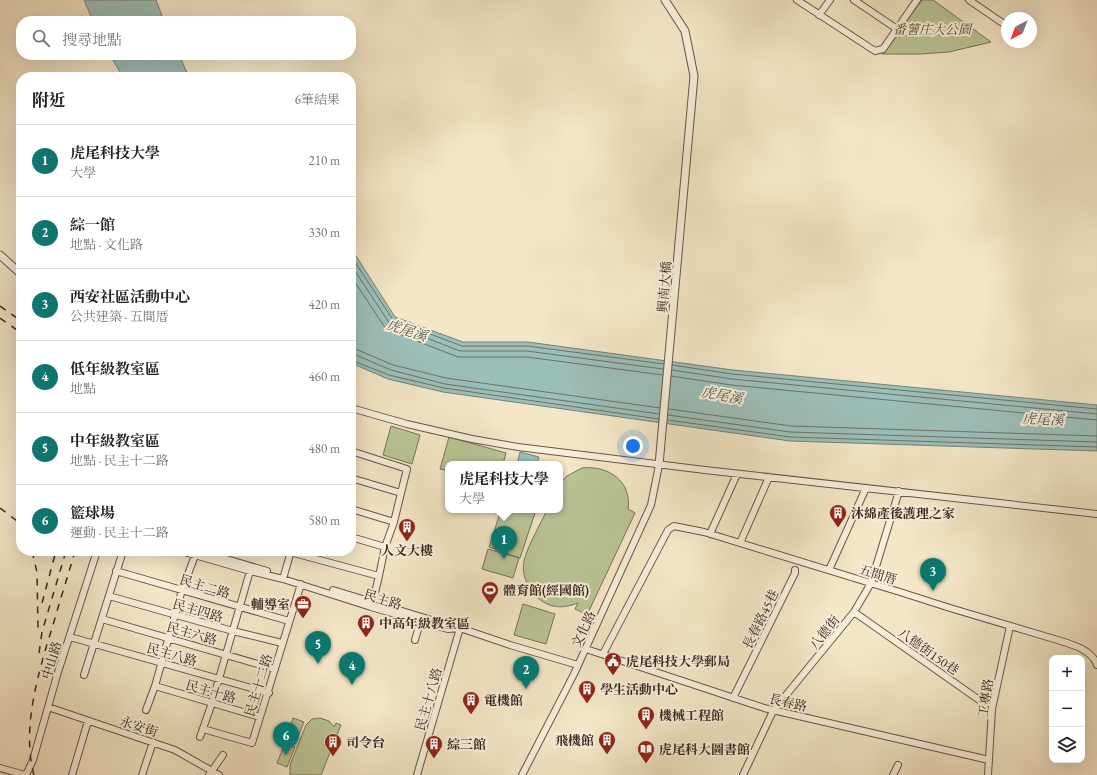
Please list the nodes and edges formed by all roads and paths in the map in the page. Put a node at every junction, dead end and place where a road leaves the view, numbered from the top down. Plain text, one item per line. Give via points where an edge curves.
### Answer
1 (665, 0) edge
2 (797, 0) edge
3 (830, 0) edge
4 (854, 0) edge
5 (917, 0) edge
6 (969, 0) edge
7 (819, 15) junction
8 (1001, 22) edge
9 (897, 30) junction
10 (0, 255) edge
11 (16, 269) edge
12 (356, 409) edge
13 (356, 453) edge
14 (659, 464) junction
15 (737, 474) junction
16 (769, 477) junction
17 (356, 480) edge
18 (866, 488) junction
19 (899, 491) junction
20 (401, 493) junction
21 (356, 511) edge
22 (1097, 514) edge
23 (394, 522) junction
24 (710, 534) junction
25 (356, 538) edge
26 (740, 543) junction
27 (386, 547) junction
28 (95, 556) edge
29 (121, 556) edge
30 (195, 556) edge
31 (208, 556) edge
32 (211, 556) edge
33 (289, 556) edge
34 (305, 556) edge
35 (795, 570) dead end
36 (829, 570) junction
37 (250, 571) junction
38 (116, 572) junction
39 (379, 576) junction
40 (283, 577) junction
41 (871, 583) junction
42 (301, 584) junction
43 (182, 590) junction
44 (109, 596) junction
45 (372, 604) junction
46 (239, 608) junction
47 (854, 612) junction
48 (175, 615) junction
49 (102, 619) junction
50 (421, 619) junction
51 (289, 621) junction
52 (1010, 626) junction
53 (460, 628) junction
54 (233, 631) junction
55 (70, 637) junction
56 (168, 638) junction
57 (415, 640) dead end
58 (95, 643) junction
59 (282, 643) junction
60 (586, 649) junction
61 (225, 654) junction
62 (603, 654) junction
63 (161, 662) junction
64 (578, 665) junction
65 (1097, 665) edge
66 (276, 669) junction
67 (84, 675) dead end
68 (218, 679) junction
69 (155, 686) junction
70 (268, 693) junction
71 (733, 698) junction
72 (212, 703) junction
73 (48, 707) junction
74 (992, 709) junction
75 (146, 710) dead end
76 (773, 711) junction
77 (260, 717) junction
78 (88, 721) junction
79 (203, 728) junction
80 (200, 737) dead end
81 (153, 742) junction
82 (223, 756) dead end
83 (989, 760) junction
84 (898, 765) dead end
85 (0, 768) edge
86 (210, 773) edge
87 (26, 775) edge
88 (72, 775) edge
89 (142, 775) edge
90 (219, 775) edge
91 (417, 775) edge
92 (522, 775) edge
93 (743, 775) edge
94 (893, 775) edge
95 (988, 775) edge

1 - 14 street, 興南大橋 via 685,31 694,76
2 - 7 street
3 - 7 street
4 - 9 street
5 - 9 street
6 - 8 street
7 - 9 street via 875,51 883,49
10 - 11 street
12 - 14 street via 443,432 518,447
13 - 20 street via 407,469
14 - 15 street
14 - 60 street, 文化路 via 651,505
15 - 16 street
15 - 24 street
16 - 18 street
16 - 26 street
17 - 20 street
18 - 19 street
18 - 36 street
19 - 22 street
19 - 41 street, 八德街
20 - 23 street
21 - 23 street
23 - 27 street
24 - 26 street
24 - 62 street via 674,526 668,530
25 - 27 street
26 - 36 street, 五間厝
27 - 39 street
28 - 55 street, 中山路
29 - 38 street
30 - 43 street
31 - 37 street, 民主路
32 - 40 street
33 - 40 street
34 - 39 street
35 - 71 street, 長春路45巷
36 - 41 street, 五間厝
37 - 40 street, 民主路
37 - 46 street
38 - 43 street, 民主二路
38 - 44 street
39 - 45 street
40 - 42 street, 民主路
40 - 45 street
41 - 47 street, 八德街
41 - 52 street, 五間厝
42 - 45 street, 民主路
42 - 51 street, 民主十二路
43 - 46 street, 民主二路
43 - 48 street
44 - 48 street, 民主四路
44 - 49 street
45 - 50 street, 民主路
46 - 51 street, 民主二路
46 - 54 street
47 - 74 street, 八德街150巷
47 - 76 street, 八德街
48 - 54 street, 民主四路
48 - 56 street
49 - 56 street, 民主六路
49 - 58 street
50 - 53 street, 民主路 via 448,629
50 - 57 street
51 - 59 street, 民主十二路
52 - 65 street, 五間厝 via 1078,647 1091,656
52 - 74 street, 工專路
53 - 64 street, 民主路
53 - 91 street, 民主十八路
54 - 59 street, 民主四路
54 - 61 street
55 - 58 street, 民主八路
55 - 73 street, 中山路
56 - 61 street, 民主六路
56 - 63 street
58 - 63 street, 民主八路
58 - 67 street
59 - 66 street, 民主十二路
60 - 62 street, 長春路
60 - 64 street, 文化路
61 - 66 street, 民主六路
61 - 68 street
62 - 71 street, 長春路
63 - 68 street, 民主八路
63 - 69 street
64 - 92 street, 文化路
66 - 70 street, 民主十二路
68 - 70 street, 民主八路
68 - 72 street
69 - 72 street, 民主十路
69 - 75 street
70 - 77 street, 民主十二路
71 - 76 street, 長春路
72 - 77 street, 民主十路
72 - 79 street
73 - 78 street, 永安街
73 - 87 street, 中山路 via 33,760
74 - 83 street, 工專路
76 - 83 street, 長春路
76 - 93 street, 八德街
77 - 79 street, 民主十二路 via 252,743
78 - 81 street, 永安街
78 - 88 street
79 - 80 street
81 - 86 street, 永安街 via 175,750
81 - 89 street
82 - 86 street
83 - 95 street, 工專路
84 - 94 street
85 - 87 street
86 - 90 street, 永安街

